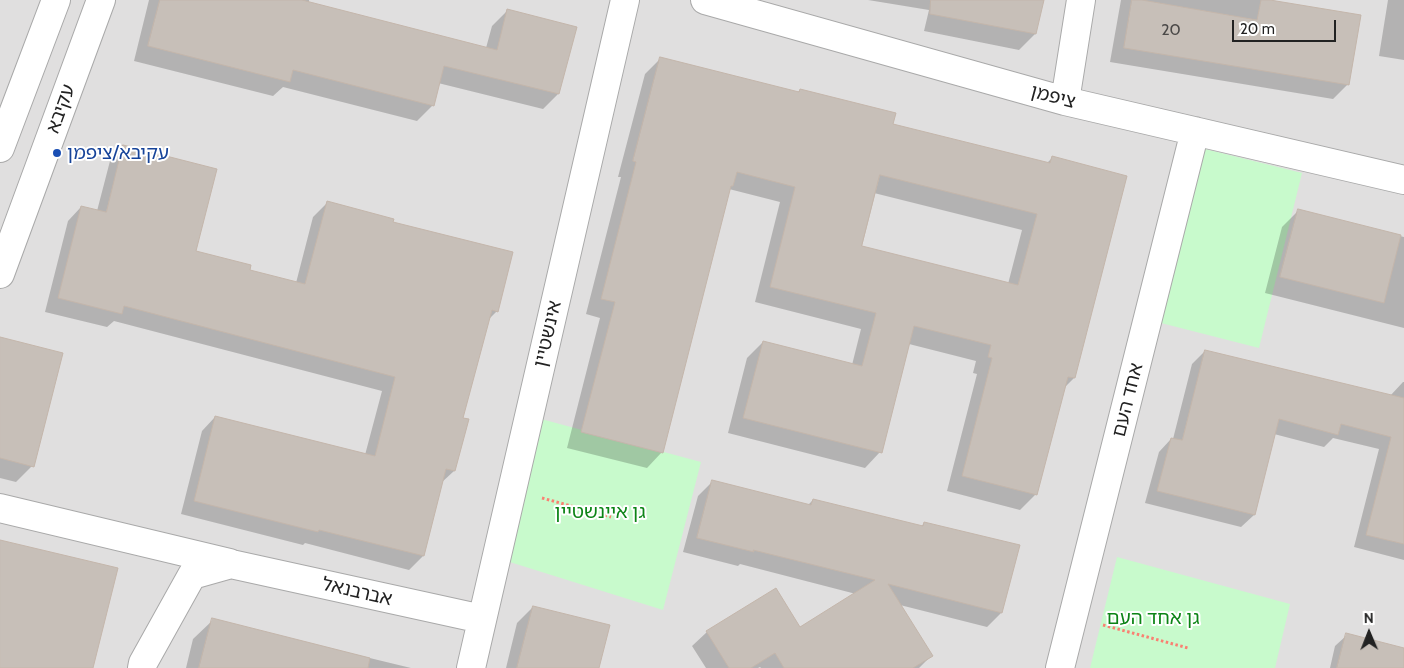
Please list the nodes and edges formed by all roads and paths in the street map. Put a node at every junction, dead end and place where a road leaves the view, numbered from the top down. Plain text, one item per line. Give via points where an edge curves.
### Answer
1 (56, 0) edge
2 (101, 0) edge
3 (625, 0) edge
4 (705, 0) edge
5 (1081, 0) edge
6 (1065, 101) junction
7 (1195, 131) junction
8 (0, 148) edge
9 (1404, 180) edge
10 (0, 274) edge
11 (512, 490) junction
12 (0, 508) edge
13 (611, 517) dead end
14 (231, 564) junction
15 (1073, 617) junction
16 (482, 619) junction
17 (1188, 648) dead end
18 (142, 668) edge
19 (471, 668) edge
20 (1060, 668) edge

1 - 8 street
2 - 10 street, עקיבא
3 - 11 street, אינשטיין
4 - 6 street, ציפמן
5 - 6 street
6 - 7 street, ציפמן
7 - 9 street, ציפמן
7 - 15 street, אחד העם
11 - 13 path
11 - 16 street, אינשטיין
12 - 14 street, אברבנאל
14 - 16 street, אברבנאל
14 - 18 street, אברבנאל via 192,575
15 - 17 path
15 - 20 street, אחד העם
16 - 19 street, אינשטיין

